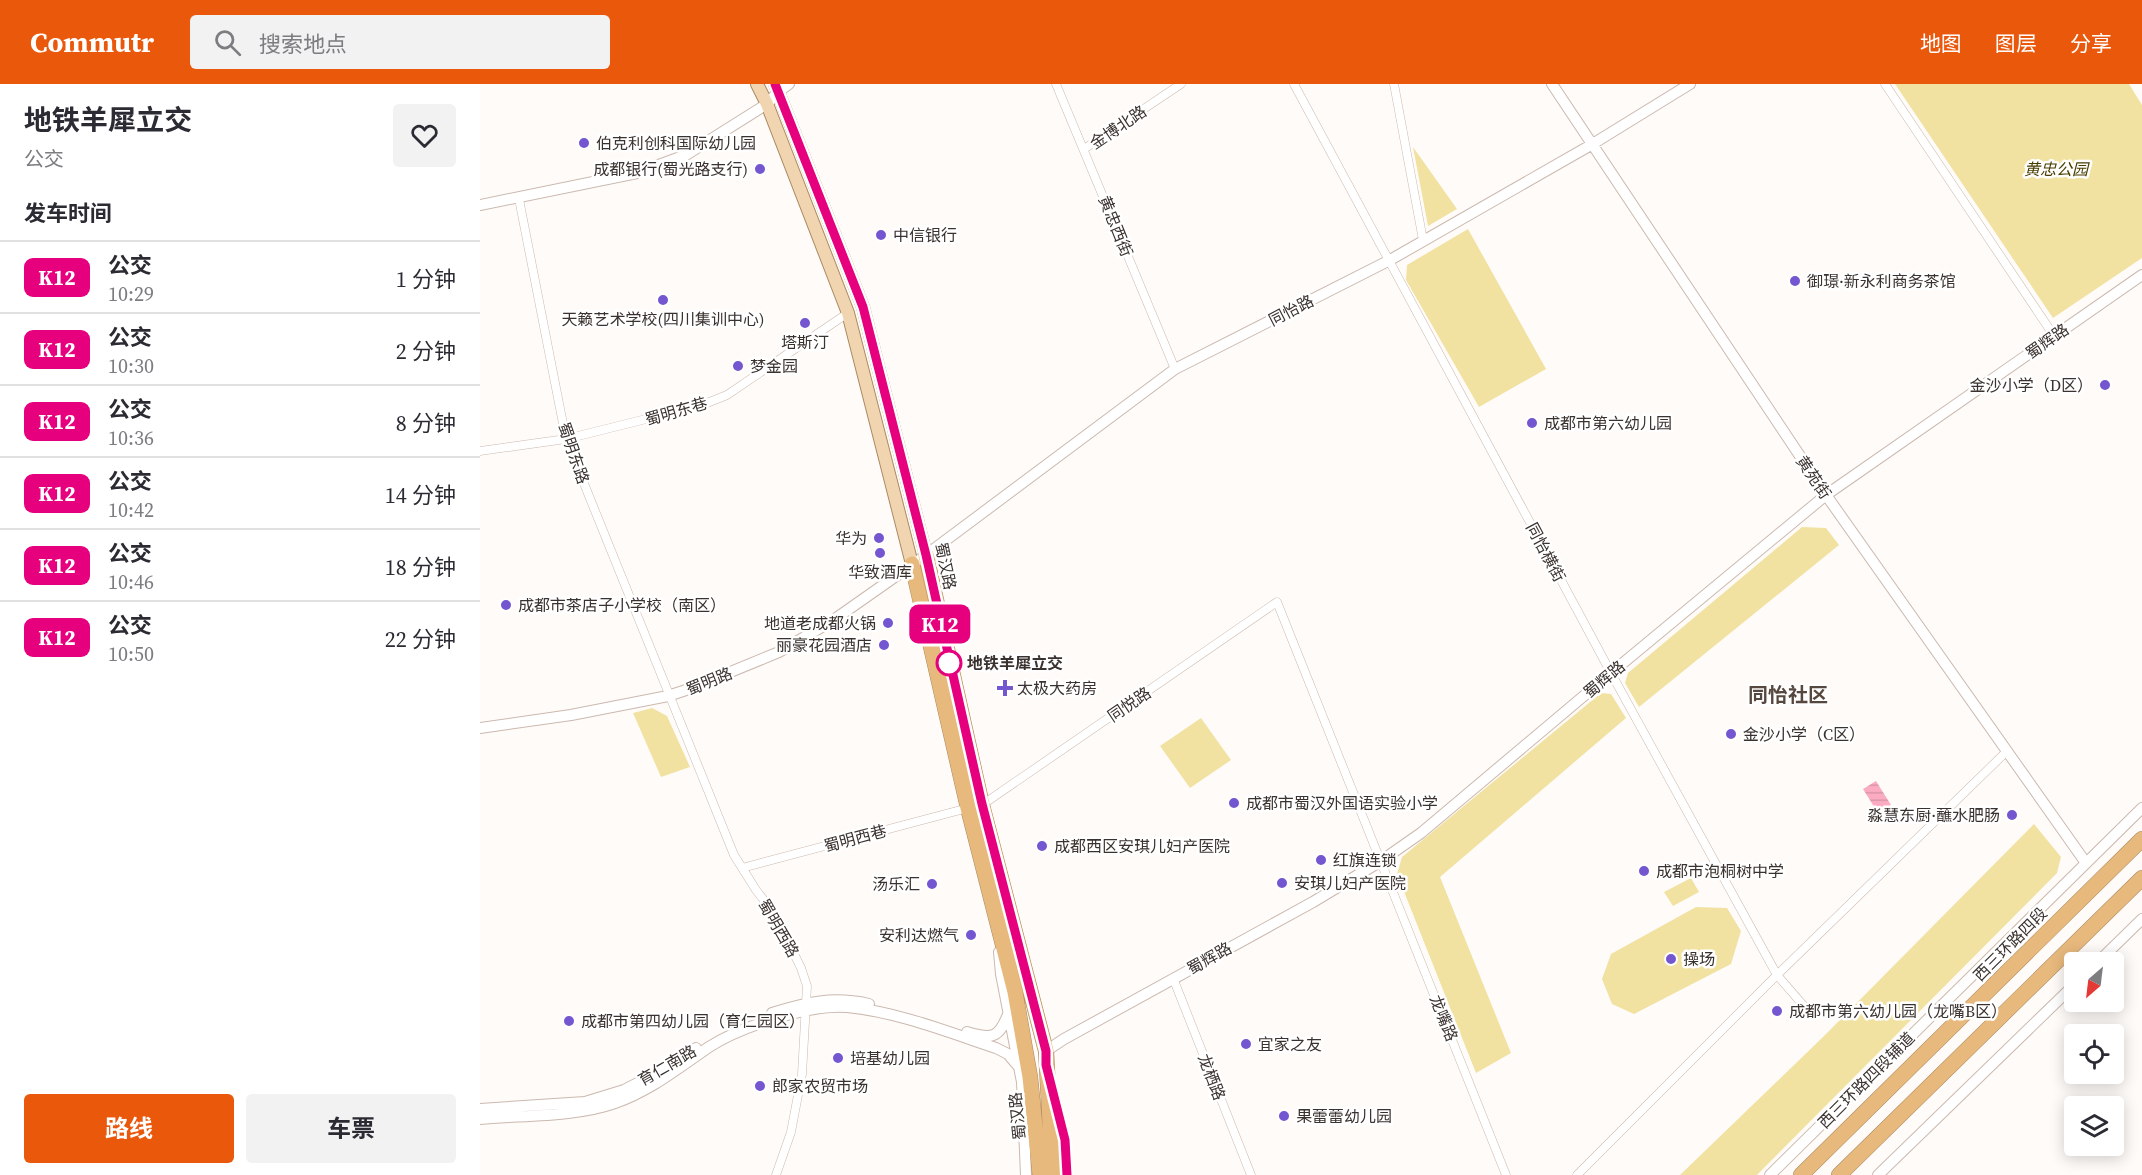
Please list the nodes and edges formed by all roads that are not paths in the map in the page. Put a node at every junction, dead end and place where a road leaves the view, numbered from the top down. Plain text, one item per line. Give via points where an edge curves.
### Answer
1 (757, 84) edge
2 (789, 84) edge
3 (1056, 84) edge
4 (1180, 84) edge
5 (1294, 84) edge
6 (1394, 84) edge
7 (1552, 84) edge
8 (1690, 84) edge
9 (1886, 84) edge
10 (776, 88) edge
11 (767, 104) junction
12 (1591, 144) junction
13 (1084, 149) junction
14 (519, 199) junction
15 (480, 205) edge
16 (1423, 240) junction
17 (1390, 260) junction
18 (2142, 275) edge
19 (848, 313) junction
20 (2054, 336) junction
21 (1175, 369) junction
22 (566, 439) junction
23 (480, 451) edge
24 (1826, 495) junction
25 (926, 555) junction
26 (912, 564) junction
27 (1277, 602) joint
28 (1611, 673) junction
29 (668, 696) junction
30 (480, 728) edge
31 (2006, 752) junction
32 (975, 806) junction
33 (2142, 808) edge
34 (2142, 839) edge
35 (1382, 861) junction
36 (2086, 863) junction
37 (741, 868) junction
38 (2142, 878) edge
39 (995, 913) junction
40 (2142, 919) edge
41 (2108, 952) edge
42 (1777, 975) junction
43 (1173, 978) junction
44 (2064, 995) edge
45 (805, 1007) junction
46 (1009, 1012) junction
47 (1810, 1013) dead end
48 (1046, 1058) junction
49 (1019, 1066) junction
50 (480, 1109) edge
51 (480, 1119) edge
52 (776, 1175) edge
53 (1026, 1175) edge
54 (1040, 1175) edge
55 (1053, 1175) edge
56 (1067, 1175) edge
57 (1251, 1175) edge
58 (1506, 1175) edge
59 (1577, 1175) edge
60 (1770, 1175) edge
61 (1801, 1175) edge
62 (1839, 1175) edge
63 (1878, 1175) edge

1 - 11 main road, 蜀汉路
2 - 10 street
3 - 13 street, 黄忠西街
4 - 13 street, 金博北路
5 - 17 street, 同怡横街
6 - 16 street
7 - 12 street, 黄苑街
8 - 12 street, 同怡路
9 - 20 street
10 - 11 street
10 - 25 main road, 蜀汉路 via 863,307
11 - 14 street via 686,155 637,173
11 - 19 main road, 蜀汉路
12 - 16 street, 同怡路
12 - 24 street, 黄苑街
13 - 21 street, 黄忠西街
14 - 15 street
14 - 22 street, 蜀明东路
16 - 17 street, 同怡路
17 - 21 street, 同怡路
17 - 28 street, 同怡横街
18 - 20 street, 蜀辉路
19 - 22 street, 蜀明东巷 via 727,395 666,415
19 - 26 main road, 蜀汉路
20 - 24 street, 蜀辉路
21 - 25 street, 同怡路
22 - 23 street, 蜀明东巷
22 - 29 street, 蜀明东路
24 - 28 street, 蜀辉路
24 - 31 street, 黄苑街
25 - 26 street, 同怡路
25 - 32 highway, 蜀汉路
26 - 29 street, 蜀明路 via 832,621 778,652
26 - 32 highway, 蜀汉路
27 - 32 street, 同悦路
27 - 35 street, 龙嘴路
28 - 35 street, 蜀辉路 via 1421,833
28 - 42 street, 同怡横街
29 - 30 street, 蜀明路
29 - 37 street, 蜀明西路
31 - 36 street, 黄苑街
31 - 42 street
32 - 37 street, 蜀明西巷
32 - 39 highway, 蜀汉路
32 - 48 highway, 蜀汉路
33 - 36 street, 西三环路四段辅道
34 - 61 highway, 西三环路四段
35 - 43 street, 蜀辉路
35 - 58 street, 龙嘴路
36 - 60 street, 西三环路四段辅道
37 - 45 street, 蜀明西路 via 774,913 801,968 807,986
38 - 62 highway
39 - 46 street
39 - 54 highway, 蜀汉路 via 1016,992
40 - 41 street
42 - 47 street, 同怡横街
42 - 59 street
43 - 48 street, 蜀辉路
43 - 57 street, 龙栖路
44 - 63 street
45 - 46 street, 育仁南路 via 848,999 990,1037 1000,1032
45 - 49 street via 846,1007 906,1019 996,1048
45 - 50 street, 育仁南路 via 752,1019 624,1090 585,1102
45 - 51 street via 711,1046 647,1088 615,1103 581,1111
45 - 52 street, 蜀明西路 via 802,1074 791,1132
46 - 49 street
48 - 55 highway, 蜀汉路
48 - 56 street via 1065,1140
49 - 53 street

